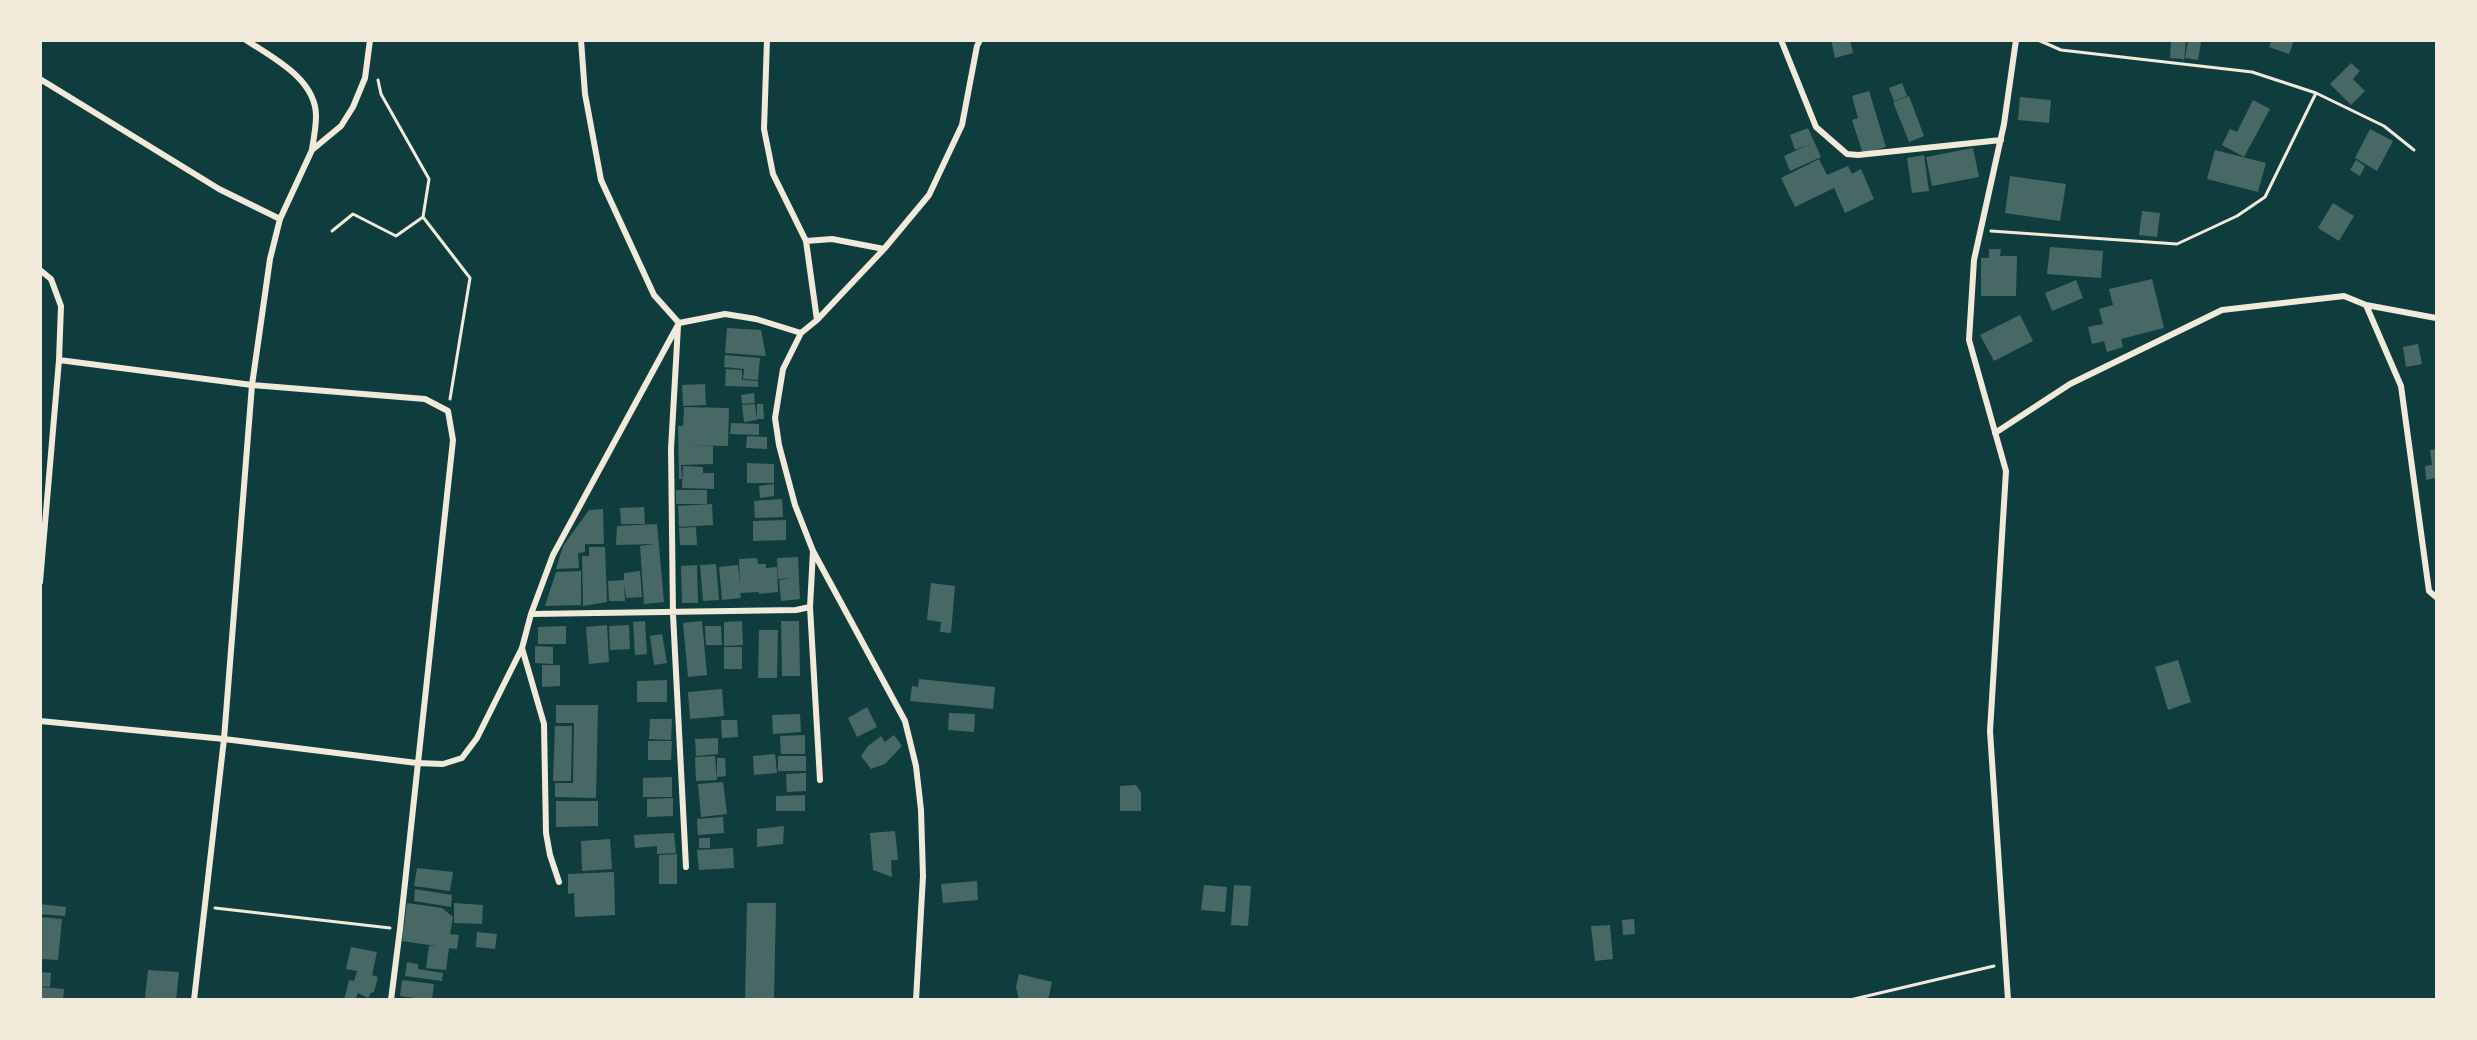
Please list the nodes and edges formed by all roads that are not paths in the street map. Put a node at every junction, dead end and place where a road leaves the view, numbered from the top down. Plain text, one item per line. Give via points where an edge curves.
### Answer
1 (246, 40) edge
2 (370, 40) edge
3 (581, 40) edge
4 (767, 40) edge
5 (1781, 40) edge
6 (2016, 40) edge
7 (977, 42) edge
8 (40, 80) edge
9 (2001, 140) junction
10 (312, 150) junction
11 (280, 219) junction
12 (806, 242) junction
13 (884, 249) junction
14 (40, 270) edge
15 (2366, 304) junction
16 (2436, 318) edge
17 (817, 320) junction
18 (679, 323) junction
19 (801, 333) junction
20 (59, 360) junction
21 (252, 385) junction
22 (1995, 433) junction
23 (813, 551) junction
24 (40, 582) edge
25 (2436, 597) edge
26 (810, 607) junction
27 (531, 614) junction
28 (673, 614) junction
29 (522, 648) junction
30 (40, 721) edge
31 (224, 739) junction
32 (417, 764) junction
33 (820, 780) dead end
34 (686, 867) dead end
35 (559, 882) dead end
36 (194, 999) edge
37 (391, 999) edge
38 (916, 999) edge
39 (2008, 999) edge

1 - 10 street via 292,70 307,87 316,114
2 - 10 street via 365,78 353,107 341,126
3 - 18 street via 585,94 601,180 654,295
4 - 12 street via 764,129 773,174
5 - 9 street via 1816,127 1847,154
6 - 9 street
7 - 13 street via 962,125 929,195
8 - 11 street via 219,189
9 - 22 street via 1974,260 1969,340
10 - 11 street
11 - 21 street via 270,259
12 - 13 street via 832,239
12 - 17 street
13 - 17 street
14 - 20 street via 51,279 61,306
15 - 16 street
15 - 22 street via 2344,296 2222,310 2070,384
15 - 25 street via 2401,386 2430,591
17 - 19 street
18 - 19 street via 725,314
18 - 27 street via 553,555
18 - 28 street via 670,449
19 - 23 street via 783,369 775,418 793,495
20 - 21 street
20 - 24 street
21 - 31 street
21 - 32 street via 425,399 448,411 453,440
22 - 39 street via 2006,471 1990,732
23 - 26 street
23 - 38 street via 905,721 916,766 923,876
26 - 28 street
26 - 33 street
27 - 28 street
27 - 29 street
28 - 34 street
29 - 32 street via 477,738 462,758 443,764
29 - 35 street via 544,724 546,833
30 - 31 street
31 - 32 street
31 - 36 street
32 - 37 street

